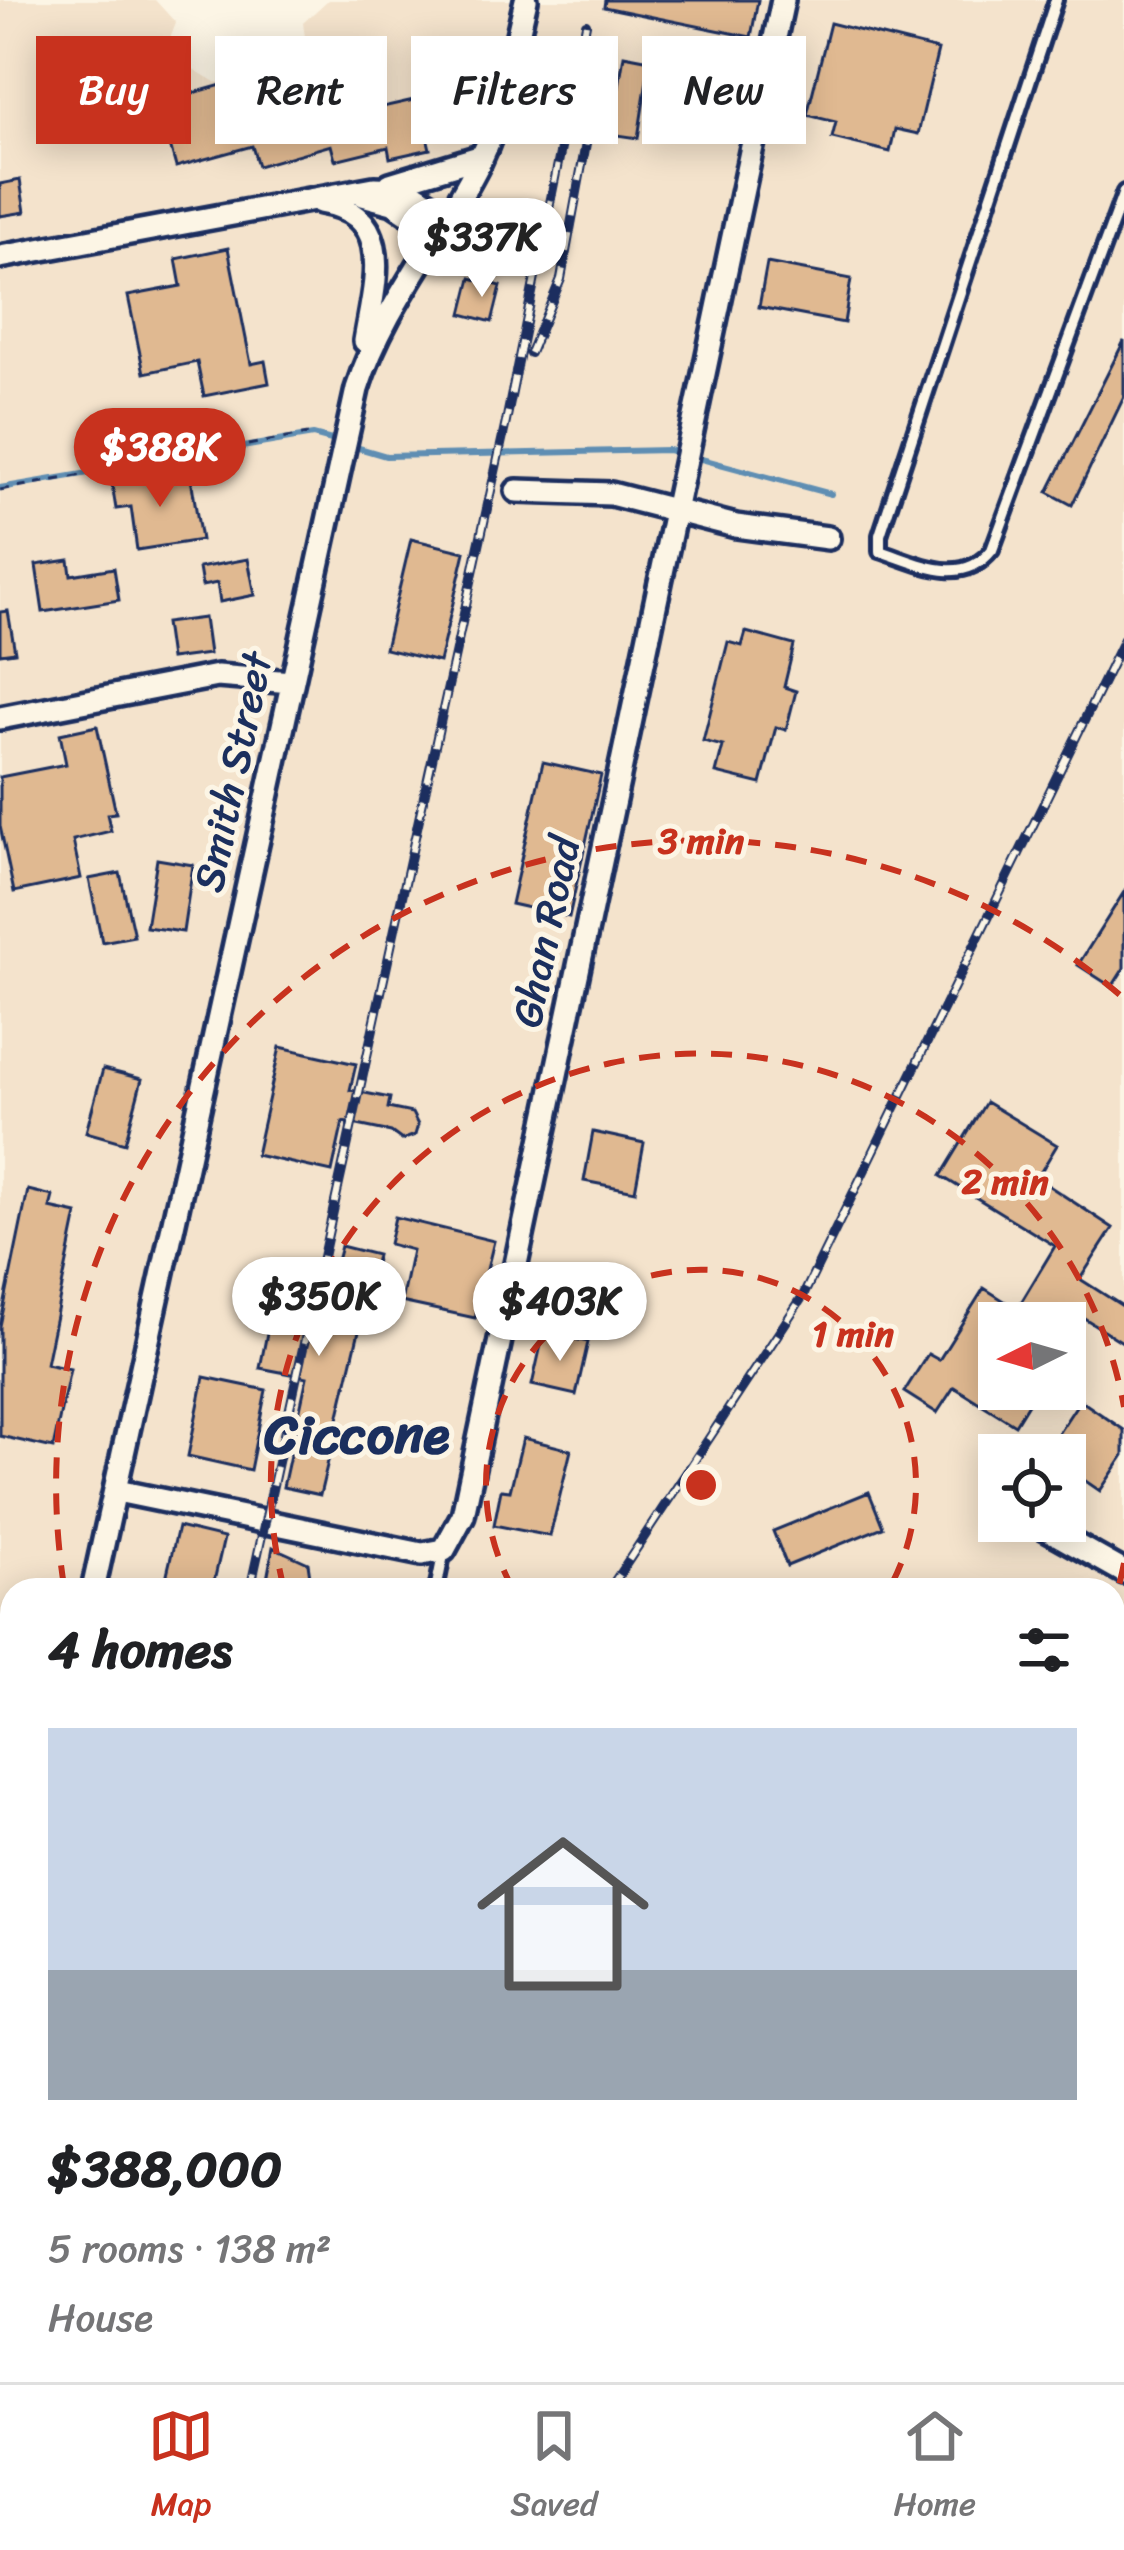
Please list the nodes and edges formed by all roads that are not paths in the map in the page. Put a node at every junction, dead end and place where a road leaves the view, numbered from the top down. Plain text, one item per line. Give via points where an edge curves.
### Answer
1 (526, 0) edge
2 (783, 0) edge
3 (1056, 0) edge
4 (482, 156) junction
5 (1124, 191) edge
6 (333, 196) junction
7 (444, 225) junction
8 (0, 257) edge
9 (357, 389) junction
10 (517, 491) dead end
11 (674, 513) junction
12 (828, 538) dead end
13 (292, 682) junction
14 (0, 718) edge
15 (117, 1491) junction
16 (1071, 1542) edge
17 (444, 1550) junction
18 (1124, 1572) edge
19 (96, 1578) edge
20 (438, 1578) edge

1 - 4 street, Smith Street
2 - 11 street, Ghan Road
3 - 5 lane via 880,551 956,572 992,550
4 - 6 street
4 - 7 street, Smith Street
6 - 7 street via 382,198
6 - 8 street
6 - 9 street via 374,241
7 - 9 street, Smith Street via 376,332
9 - 13 street, Smith Street
10 - 11 street via 610,494
11 - 12 street
11 - 17 street, Ghan Road via 463,1515
13 - 14 street via 217,676
13 - 15 street, Smith Street
15 - 17 street via 402,1552
15 - 19 street, Smith Street
16 - 18 street
17 - 20 lane

